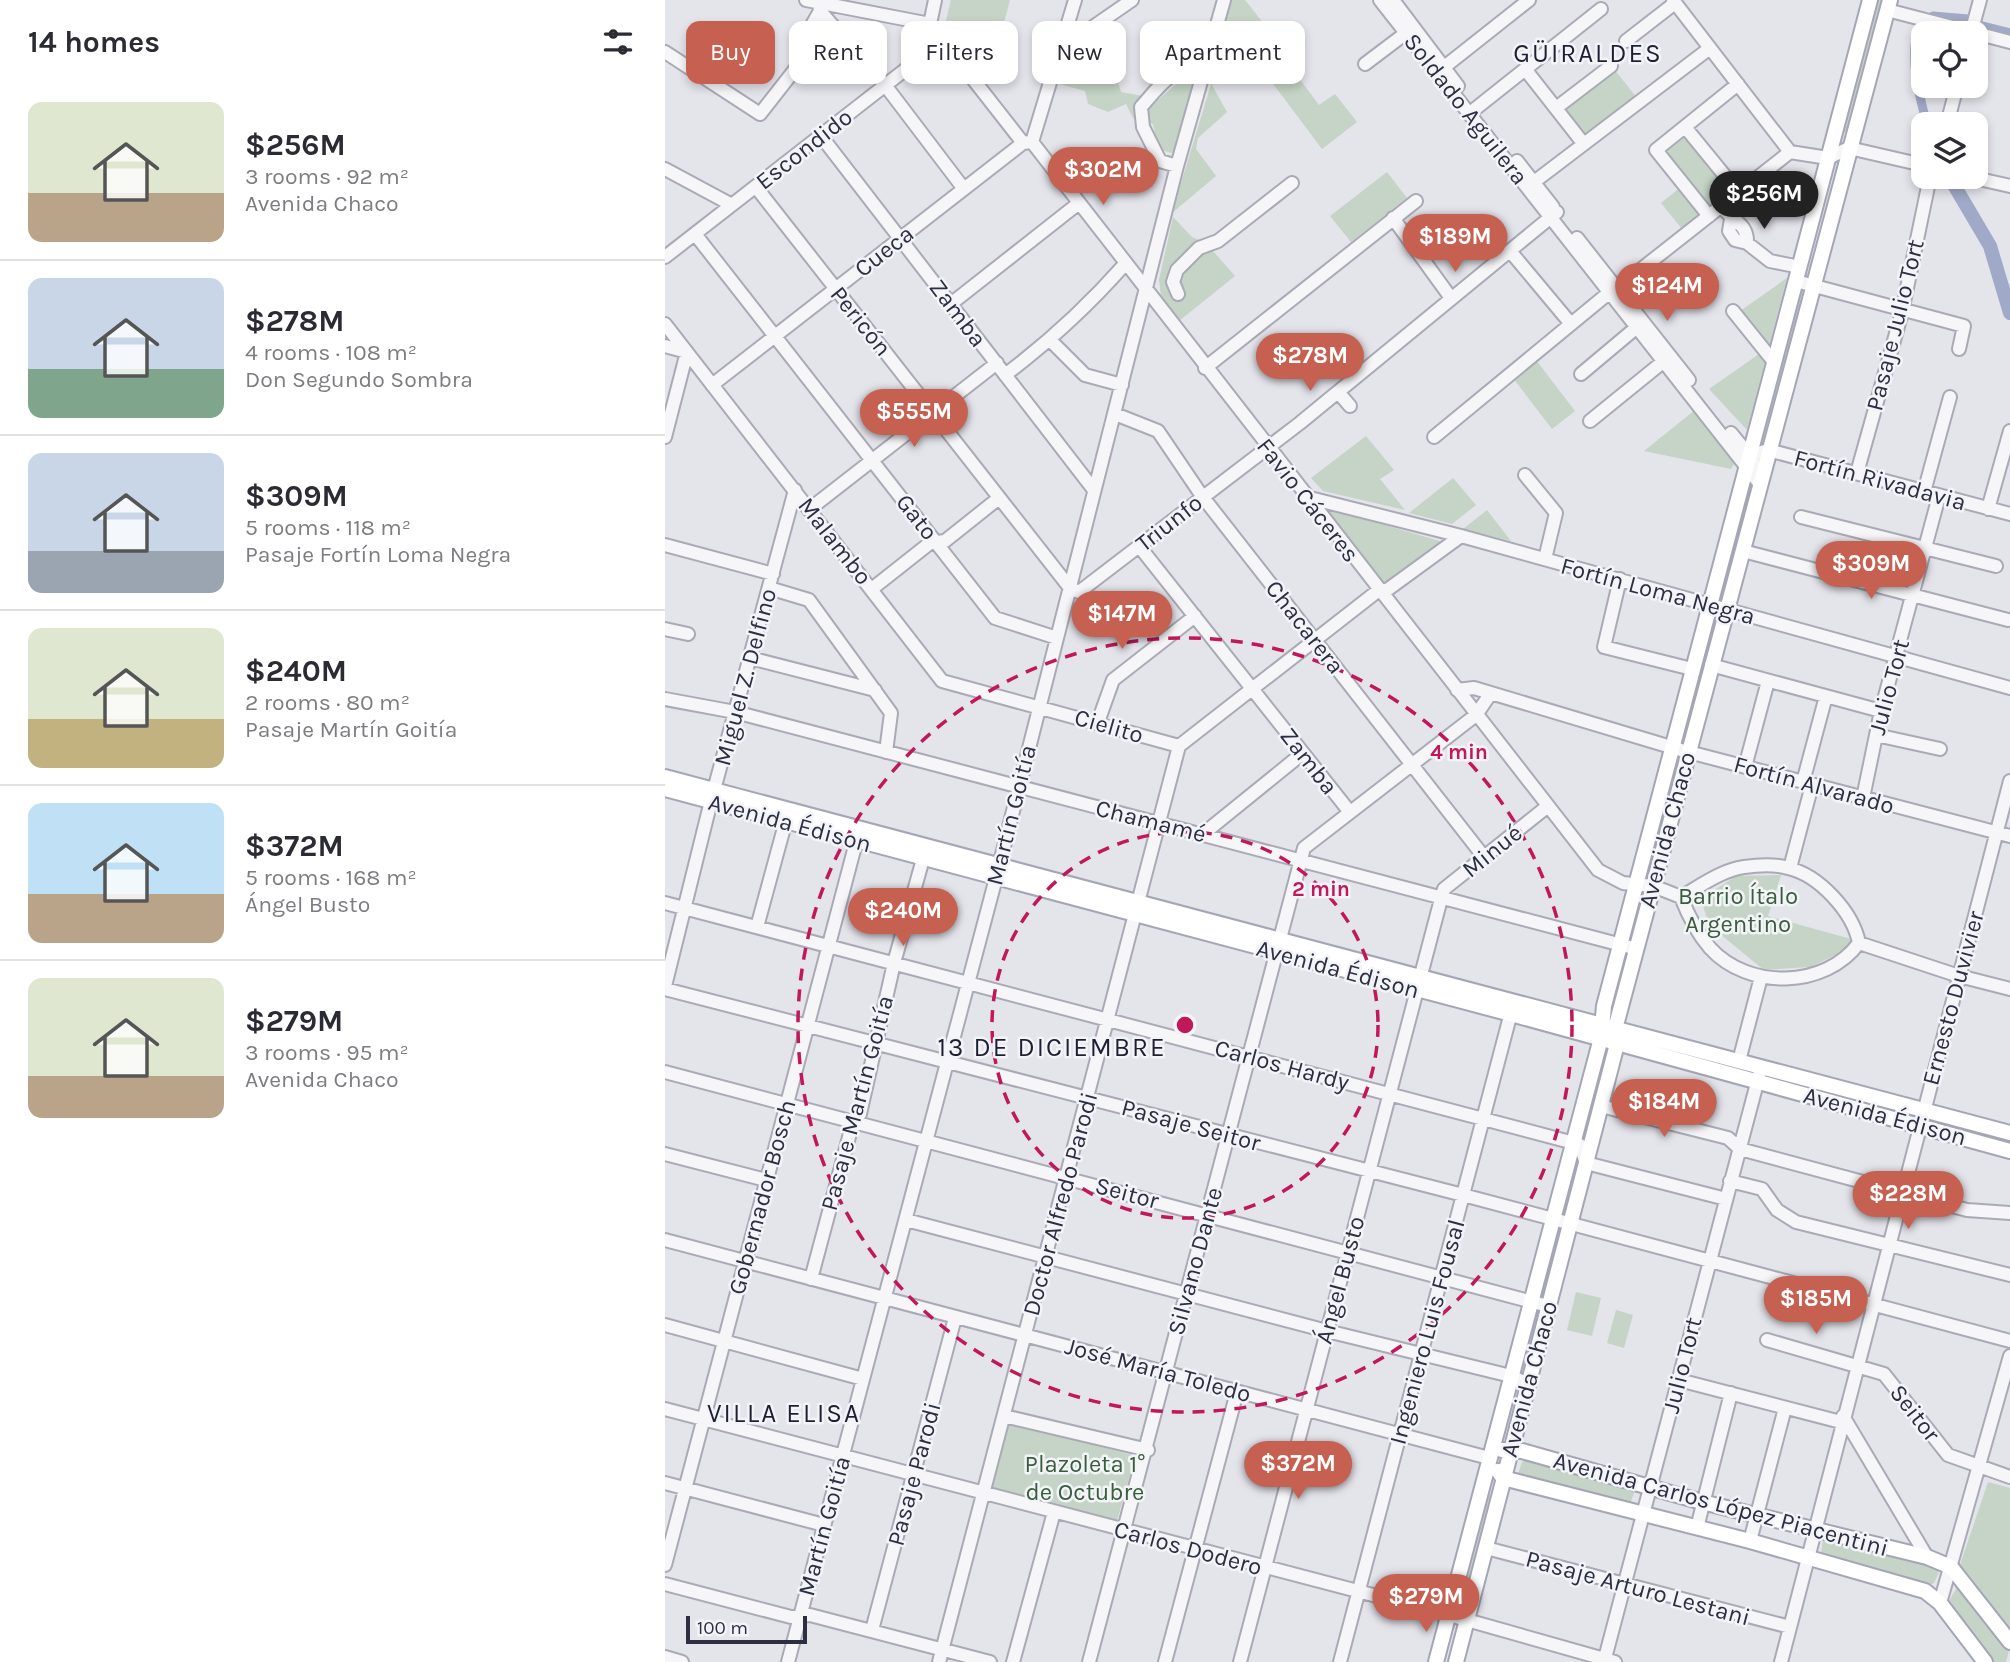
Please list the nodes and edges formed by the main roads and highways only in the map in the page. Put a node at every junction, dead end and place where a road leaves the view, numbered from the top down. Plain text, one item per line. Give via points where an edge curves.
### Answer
1 (1870, 0) edge
2 (1888, 5) edge
3 (1755, 469) junction
4 (1680, 750) junction
5 (665, 777) edge
6 (665, 789) edge
7 (713, 795) junction
8 (1606, 1031) junction
9 (1617, 1044) junction
10 (1759, 1074) junction
11 (2010, 1132) edge
12 (2010, 1151) edge
13 (1510, 1448) junction
14 (1489, 1458) junction
15 (1503, 1478) junction
16 (2010, 1642) edge
17 (1436, 1662) edge
18 (1456, 1662) edge
19 (1985, 1662) edge

1 - 3 main road, Avenida Chaco via 1775,362
2 - 3 main road, Avenida Chaco via 1768,450
3 - 4 main road, Avenida Chaco via 1692,669
3 - 4 main road, Avenida Chaco via 1743,551 1711,665
4 - 8 main road, Avenida Chaco via 1637,884
4 - 8 main road, Avenida Chaco via 1637,948
5 - 7 main road, Avenida Édison
6 - 7 main road, Avenida Édison
7 - 8 main road, Avenida Édison
8 - 9 main road, Avenida Édison
8 - 10 main road, Avenida Édison via 1739,1061
8 - 14 main road, Avenida Chaco
9 - 10 main road, Avenida Édison
9 - 13 main road, Avenida Chaco
10 - 11 main road, Avenida Édison
10 - 12 main road, Avenida Édison
13 - 14 main road
13 - 15 main road, Avenida Chaco
13 - 16 main road, Avenida Carlos López Piacentini via 1702,1502 1927,1557 1951,1567
14 - 15 main road
14 - 17 main road, Avenida Chaco
15 - 18 main road, Avenida Chaco
15 - 19 main road, Avenida Carlos López Piacentini via 1925,1591 1940,1603

